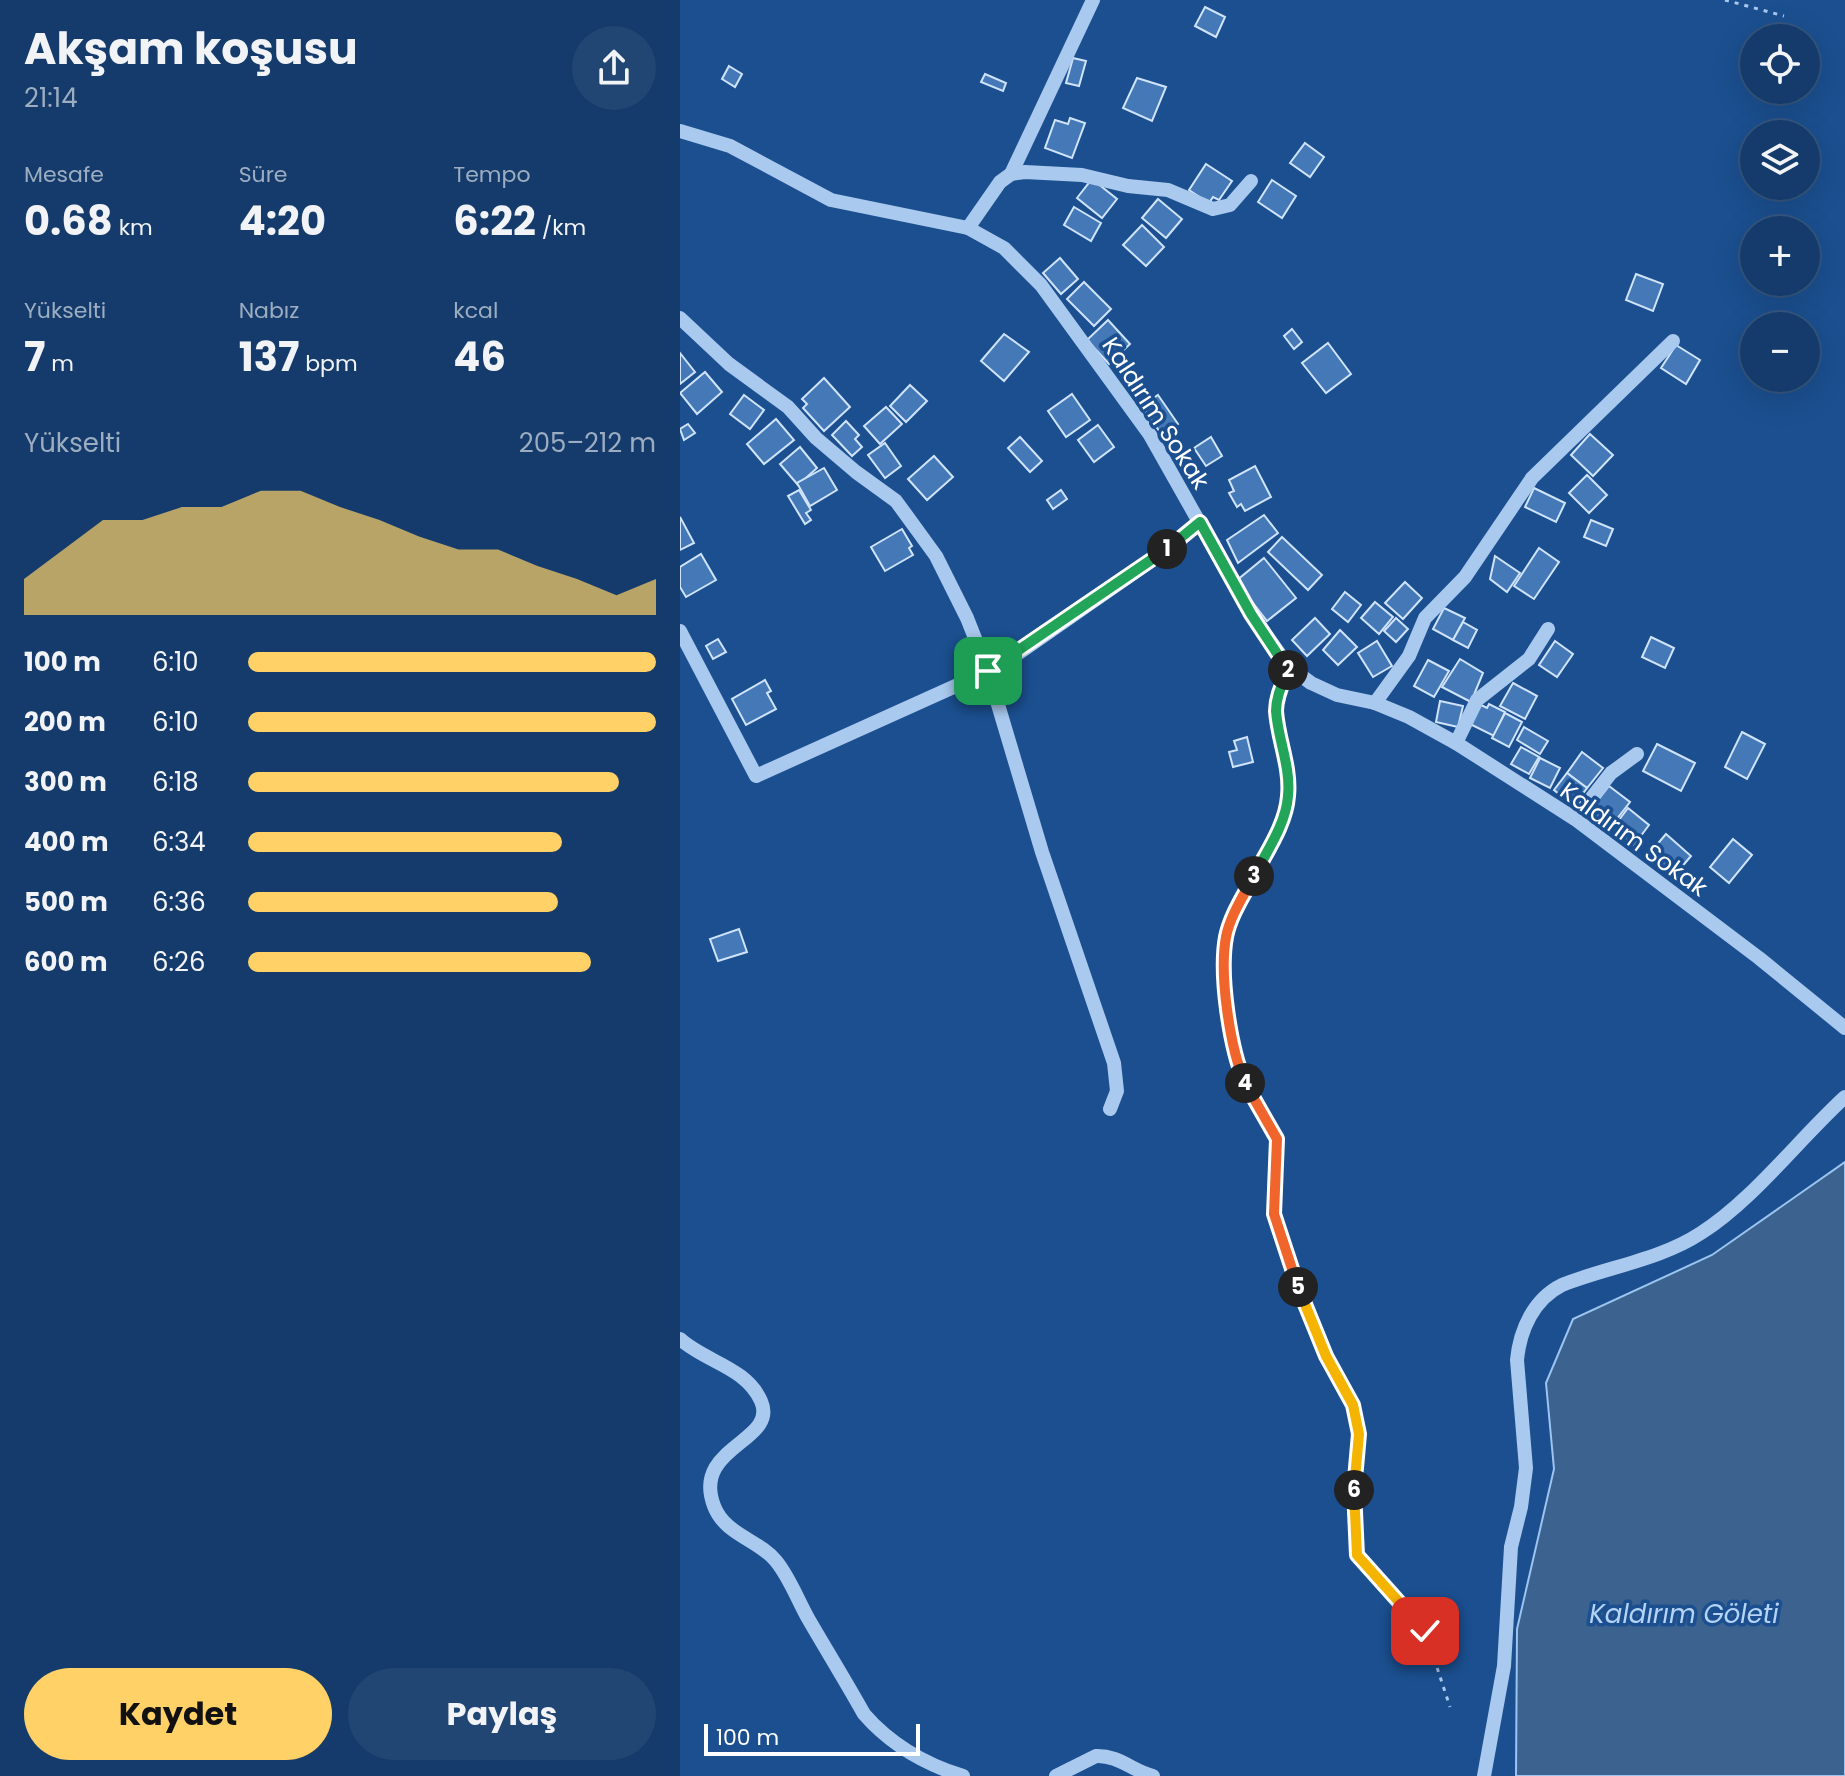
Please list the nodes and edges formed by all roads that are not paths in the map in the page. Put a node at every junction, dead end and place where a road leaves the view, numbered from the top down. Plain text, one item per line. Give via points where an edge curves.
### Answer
1 (1093, 0) edge
2 (680, 131) edge
3 (1011, 174) junction
4 (1251, 181) dead end
5 (968, 228) junction
6 (680, 318) edge
7 (1673, 341) dead end
8 (1200, 522) junction
9 (1548, 629) dead end
10 (680, 631) edge
11 (988, 671) junction
12 (1375, 703) junction
13 (1456, 743) junction
14 (1637, 754) dead end
15 (1575, 819) junction
16 (1845, 1028) edge
17 (1845, 1097) edge
18 (1110, 1109) dead end
19 (680, 1339) edge
20 (963, 1776) edge
21 (1056, 1776) edge
22 (1153, 1776) edge
23 (1484, 1776) edge

1 - 3 street
2 - 5 street, Kaldırım Sokak via 730,146 831,200
3 - 4 street via 1056,172 1168,190 1213,209 1230,205
3 - 5 street
5 - 8 street, Kaldırım Sokak via 1004,248 1041,285 1150,435
6 - 11 street via 896,501 924,538 967,618
7 - 12 street via 1532,478 1465,577 1425,618 1400,671
8 - 11 street
8 - 12 street, Kaldırım Sokak via 1251,614 1289,667 1337,695
9 - 13 street via 1529,659 1477,700
10 - 11 street via 756,776
11 - 18 street via 1114,1063 1117,1091
12 - 13 street, Kaldırım Sokak
13 - 15 street, Kaldırım Sokak
14 - 15 street via 1611,773
15 - 16 street, Kaldırım Sokak
17 - 23 street via 1700,1234 1562,1285 1532,1312 1517,1360 1526,1468 1511,1547 1502,1679
19 - 20 street via 732,1370 762,1402 761,1424 724,1454 714,1471 710,1488 720,1519 777,1562 864,1714 880,1732 922,1760
21 - 22 street via 1096,1756 1112,1757

